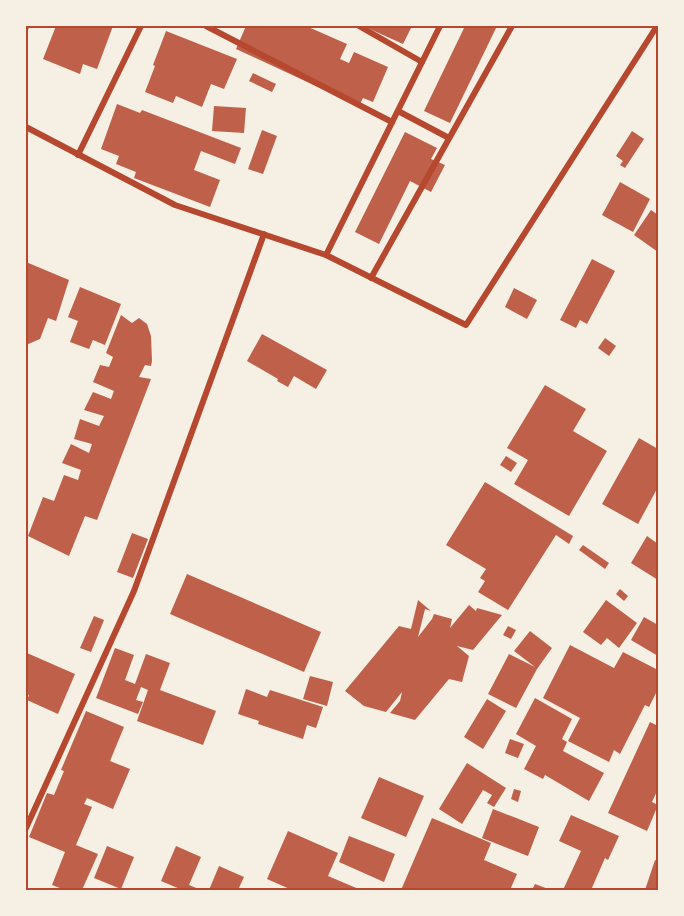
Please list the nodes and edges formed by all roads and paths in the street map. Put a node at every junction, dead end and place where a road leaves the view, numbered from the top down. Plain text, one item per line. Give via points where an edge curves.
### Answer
1 (141, 26) edge
2 (206, 26) edge
3 (359, 26) edge
4 (440, 26) edge
5 (512, 26) edge
6 (657, 26) edge
7 (422, 62) junction
8 (398, 111) junction
9 (392, 122) junction
10 (26, 128) edge
11 (449, 138) junction
12 (78, 154) junction
13 (264, 234) junction
14 (326, 255) junction
15 (371, 278) junction
16 (26, 828) edge

1 - 12 street
2 - 9 street
3 - 7 street
4 - 7 street
5 - 11 street
6 - 15 street via 466,325
7 - 8 street
8 - 9 street
8 - 11 street
9 - 14 street
10 - 12 street
11 - 15 street
12 - 13 street via 175,205
13 - 14 street
13 - 16 street via 134,591
14 - 15 street

